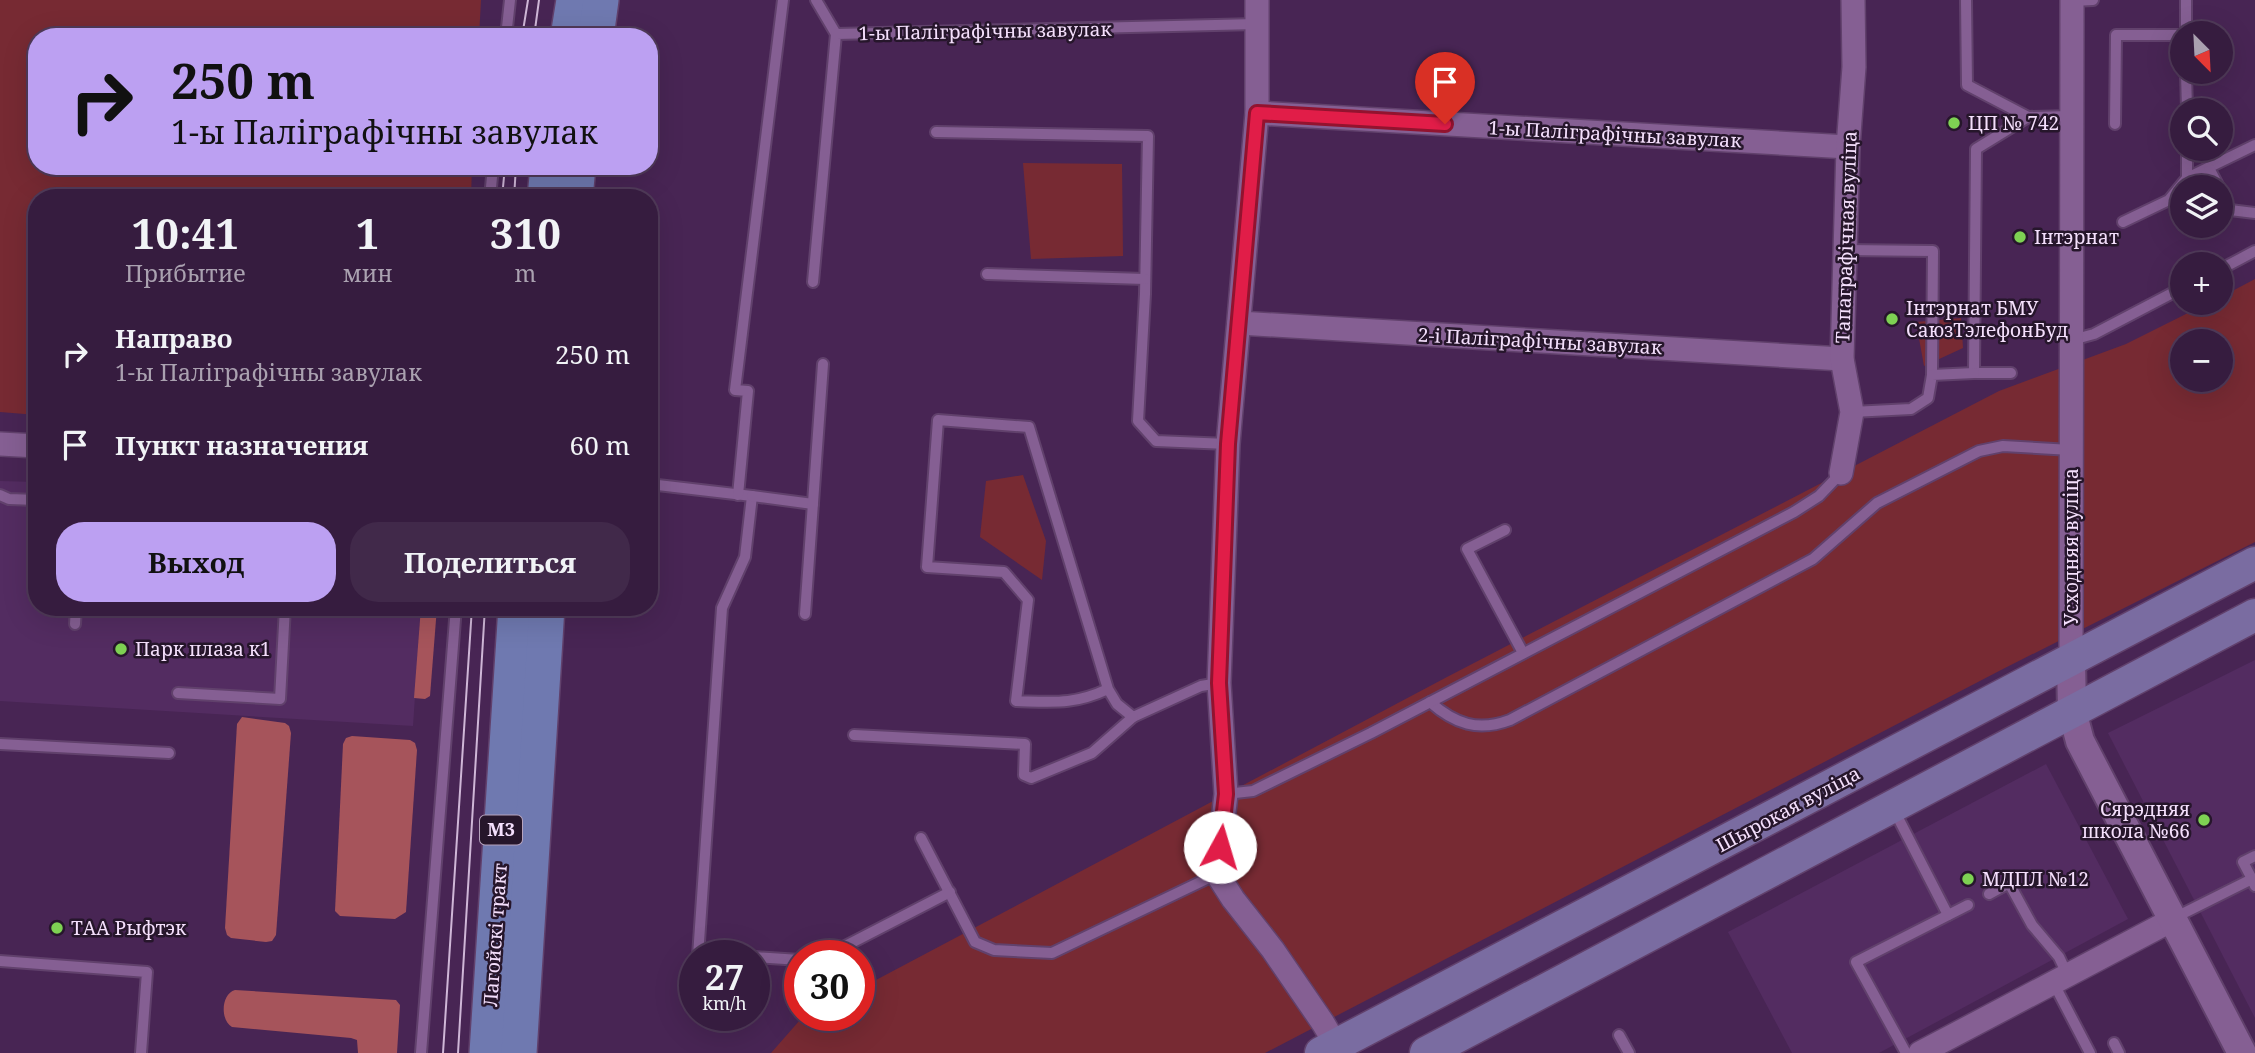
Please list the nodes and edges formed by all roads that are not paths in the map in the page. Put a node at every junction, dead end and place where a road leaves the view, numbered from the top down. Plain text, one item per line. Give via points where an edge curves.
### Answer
1 (510, 0) edge
2 (574, 0) edge
3 (601, 0) edge
4 (783, 0) edge
5 (816, 0) edge
6 (1257, 0) edge
7 (1853, 0) edge
8 (1966, 0) edge
9 (2072, 0) edge
10 (2093, 0) edge
11 (2186, 0) edge
12 (2185, 21) edge
13 (1257, 24) junction
14 (507, 28) edge
15 (569, 28) edge
16 (597, 28) edge
17 (836, 34) junction
18 (2170, 34) edge
19 (1257, 113) junction
20 (2072, 116) junction
21 (2028, 117) junction
22 (2115, 124) dead end
23 (936, 132) dead end
24 (2255, 145) edge
25 (1848, 148) junction
26 (2209, 168) junction
27 (2194, 175) edge
28 (2213, 175) edge
29 (2170, 199) edge
30 (2233, 210) edge
31 (2255, 214) edge
32 (2123, 222) dead end
33 (1845, 250) junction
34 (2255, 251) edge
35 (2233, 263) edge
36 (987, 274) dead end
37 (1145, 279) junction
38 (813, 282) dead end
39 (2170, 294) edge
40 (1239, 323) junction
41 (2072, 340) junction
42 (1842, 359) junction
43 (823, 365) dead end
44 (1974, 373) junction
45 (2011, 373) dead end
46 (1932, 375) junction
47 (1852, 412) junction
48 (0, 444) edge
49 (1228, 444) junction
50 (28, 446) edge
51 (2071, 450) junction
52 (1841, 473) joint
53 (658, 485) edge
54 (0, 495) edge
55 (738, 495) junction
56 (752, 496) junction
57 (28, 500) edge
58 (813, 504) junction
59 (1505, 530) dead end
60 (2255, 563) edge
61 (805, 614) dead end
62 (2255, 615) edge
63 (75, 616) edge
64 (285, 616) edge
65 (455, 616) edge
66 (515, 616) edge
67 (546, 616) edge
68 (75, 624) dead end
69 (1523, 653) junction
70 (2071, 660) junction
71 (1219, 683) junction
72 (1108, 689) junction
73 (178, 693) dead end
74 (1430, 702) junction
75 (2072, 711) junction
76 (1133, 717) junction
77 (854, 735) dead end
78 (0, 744) edge
79 (169, 753) dead end
80 (1226, 794) junction
81 (1891, 806) junction
82 (921, 838) dead end
83 (2255, 856) edge
84 (1217, 874) junction
85 (2253, 883) edge
86 (950, 892) junction
87 (1989, 894) dead end
88 (1968, 905) dead end
89 (1948, 915) junction
90 (2172, 920) junction
91 (699, 940) edge
92 (857, 940) edge
93 (0, 961) edge
94 (2060, 978) junction
95 (1619, 1035) dead end
96 (1328, 1049) edge
97 (141, 1053) edge
98 (421, 1053) edge
99 (487, 1053) edge
100 (519, 1053) edge
101 (1426, 1053) edge
102 (1629, 1053) edge
103 (1906, 1053) edge
104 (1920, 1053) edge
105 (2090, 1053) edge
106 (2242, 1053) edge

1 - 14 lane
2 - 15 main road
3 - 16 main road
4 - 55 lane via 735,390 748,391
5 - 17 lane
6 - 13 street
7 - 25 street, Тапаграфічная вуліца
8 - 21 lane via 1967,85
9 - 10 lane
9 - 20 street, Усходняя вуліца
11 - 12 lane
13 - 17 lane, 1-ы Паліграфічны завулак
13 - 19 street
17 - 38 lane, 1-ы Паліграфічны завулак
18 - 22 lane via 2116,34
19 - 25 street, 1-ы Паліграфічны завулак
19 - 40 street
20 - 21 lane
20 - 41 street, Усходняя вуліца
21 - 44 lane via 1976,149
23 - 37 lane via 1148,136
24 - 26 lane
25 - 33 street, Тапаграфічная вуліца
26 - 27 lane
26 - 28 lane
29 - 32 lane
30 - 31 lane
33 - 42 street, Тапаграфічная вуліца
33 - 46 lane via 1933,251
34 - 35 lane
36 - 37 lane
37 - 49 lane via 1138,421 1156,441
39 - 41 lane via 2094,334
40 - 42 street, 2-і Паліграфічны завулак
40 - 49 street
41 - 51 street, Усходняя вуліца
42 - 47 street, Тапаграфічная вуліца
43 - 58 lane
44 - 45 lane
44 - 46 lane
46 - 47 lane via 1928,398 1911,409
47 - 52 street, Тапаграфічная вуліца
48 - 50 street
49 - 71 street
51 - 70 street, Усходняя вуліца
51 - 74 lane via 2003,446 1979,451 1877,503 1814,559 1510,720 1486,727 1471,725 1445,715
52 - 69 lane via 1819,496 1794,512
53 - 55 lane
54 - 57 lane
55 - 56 lane
56 - 58 lane
56 - 91 lane via 745,556 722,608
58 - 61 lane
59 - 69 lane via 1467,550
60 - 70 main road, Шырокая вуліца
62 - 75 main road
63 - 68 lane
64 - 73 lane via 280,699
65 - 98 lane
66 - 99 main road, Лагойскі тракт / М3
67 - 100 main road, Лагойскі тракт / М3
69 - 74 lane
70 - 75 street, Усходняя вуліца
70 - 96 main road, Шырокая вуліца
71 - 76 lane via 1201,686
71 - 80 street
72 - 72 lane via 1069,703 1016,701 1028,600 1004,572 928,567 938,420 1029,427
72 - 76 lane
74 - 80 lane via 1253,791
75 - 81 main road
75 - 90 street, Усходняя вуліца via 2080,741
76 - 77 lane via 1092,752 1031,778 1024,775 1025,744
78 - 79 lane
80 - 84 street
81 - 89 lane
81 - 101 main road
82 - 86 lane
83 - 85 lane via 2243,862
84 - 86 lane via 1052,953 994,950 975,942
84 - 96 street via 1324,1023
85 - 90 lane
86 - 92 lane
87 - 94 lane via 2010,883 2032,925 2059,957
88 - 89 lane
89 - 103 lane via 1856,962
90 - 94 street
90 - 106 street, Усходняя вуліца
93 - 97 lane via 147,972
94 - 104 street
94 - 105 lane
95 - 102 lane

